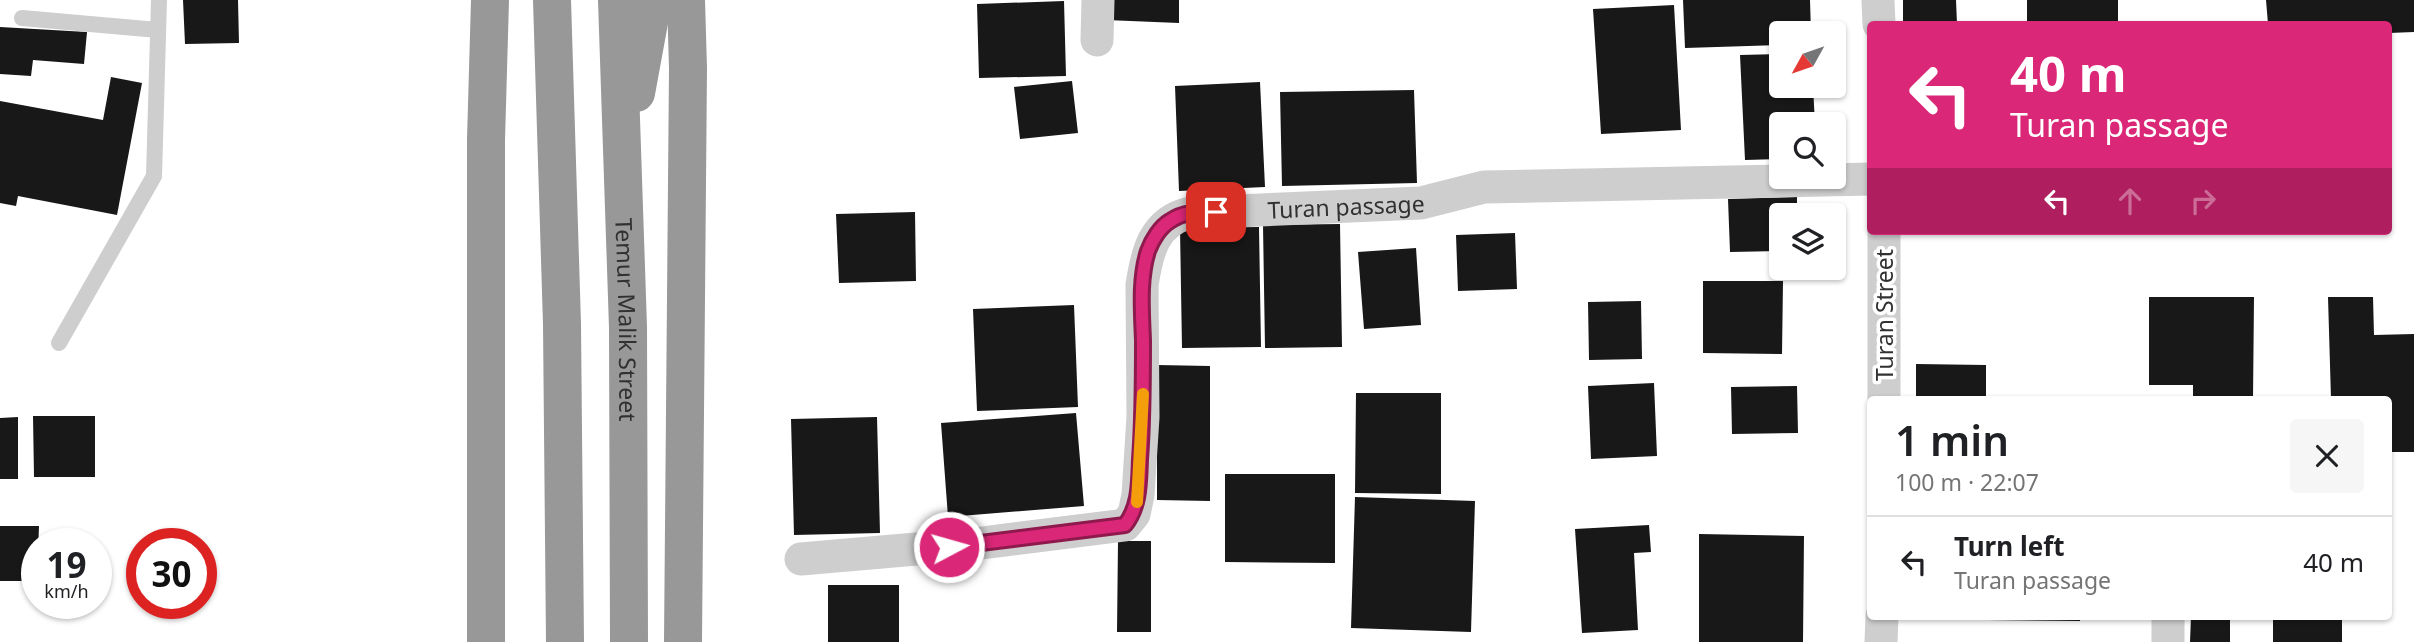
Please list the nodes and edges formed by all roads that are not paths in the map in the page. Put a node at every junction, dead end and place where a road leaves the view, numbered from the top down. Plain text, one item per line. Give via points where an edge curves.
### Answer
1 (159, 0) edge
2 (490, 0) edge
3 (552, 0) edge
4 (617, 0) edge
5 (653, 0) edge
6 (686, 0) edge
7 (1098, 0) edge
8 (1878, 0) edge
9 (22, 18) dead end
10 (1879, 21) edge
11 (158, 30) junction
12 (1097, 40) dead end
13 (622, 167) junction
14 (1867, 179) edge
15 (1884, 235) edge
16 (59, 343) dead end
17 (1884, 396) edge
18 (801, 559) dead end
19 (1882, 620) edge
20 (2168, 620) edge
21 (486, 642) edge
22 (565, 642) edge
23 (629, 642) edge
24 (683, 642) edge
25 (1881, 642) edge
26 (2168, 642) edge

1 - 11 lane
2 - 21 highway
3 - 22 highway
4 - 13 highway, Temur Malik Street
5 - 13 highway
6 - 24 highway
7 - 12 street
8 - 10 street
9 - 11 lane
11 - 16 lane via 154,176
13 - 23 highway, Temur Malik Street via 628,327
14 - 18 street, Turan passage via 1484,187 1421,203 1180,215 1156,235 1145,266 1138,495 1134,514 1125,525
15 - 17 street, Turan Street
19 - 25 street
20 - 26 street

